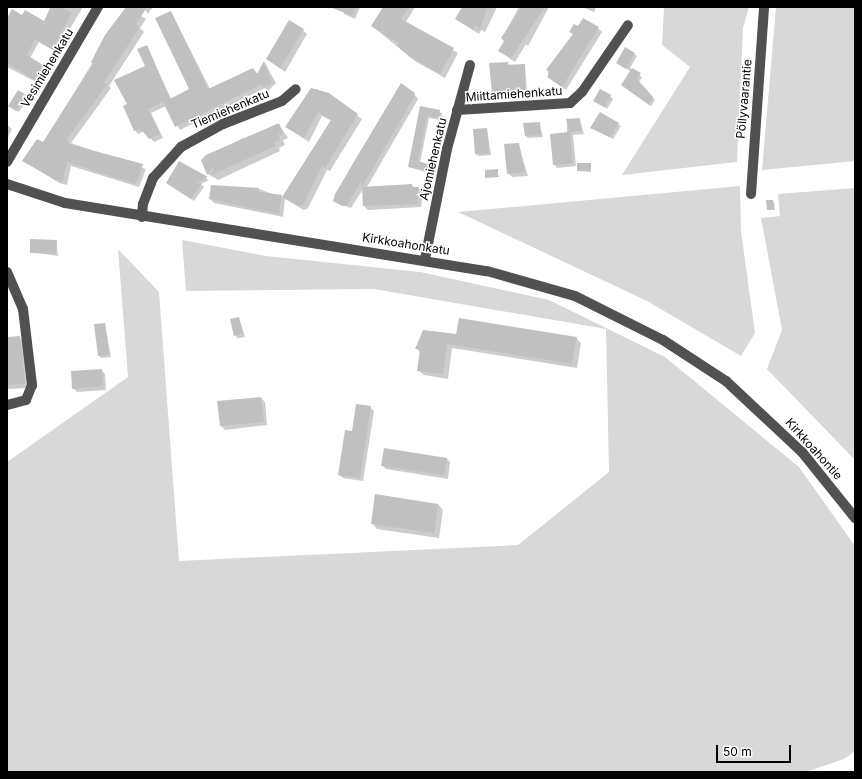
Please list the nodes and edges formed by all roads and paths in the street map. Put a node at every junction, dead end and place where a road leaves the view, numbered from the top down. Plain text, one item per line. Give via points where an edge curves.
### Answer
1 (98, 7) edge
2 (764, 7) edge
3 (628, 25) dead end
4 (470, 65) dead end
5 (296, 89) dead end
6 (457, 110) junction
7 (7, 162) edge
8 (7, 184) edge
9 (751, 194) dead end
10 (142, 217) junction
11 (425, 259) junction
12 (7, 272) edge
13 (7, 405) edge
14 (767, 416) joint
15 (855, 518) edge

1 - 7 street, Vesimiehenkatu
2 - 9 street, Pöllyvaarantie
3 - 6 street, Miittamiehenkatu via 582,92 570,103
4 - 6 street, Ajomiehenkatu
5 - 10 street, Tiemiehenkatu via 282,102 223,124 181,147 153,178 143,204
6 - 11 street, Ajomiehenkatu
8 - 10 street, Kirkkoahonkatu via 65,203
10 - 11 street, Kirkkoahonkatu
11 - 14 street, Kirkkoahonkatu via 487,271 575,296 690,356 726,380
12 - 13 street via 23,309 32,385 26,400
14 - 15 street, Kirkkoahontie via 802,452

